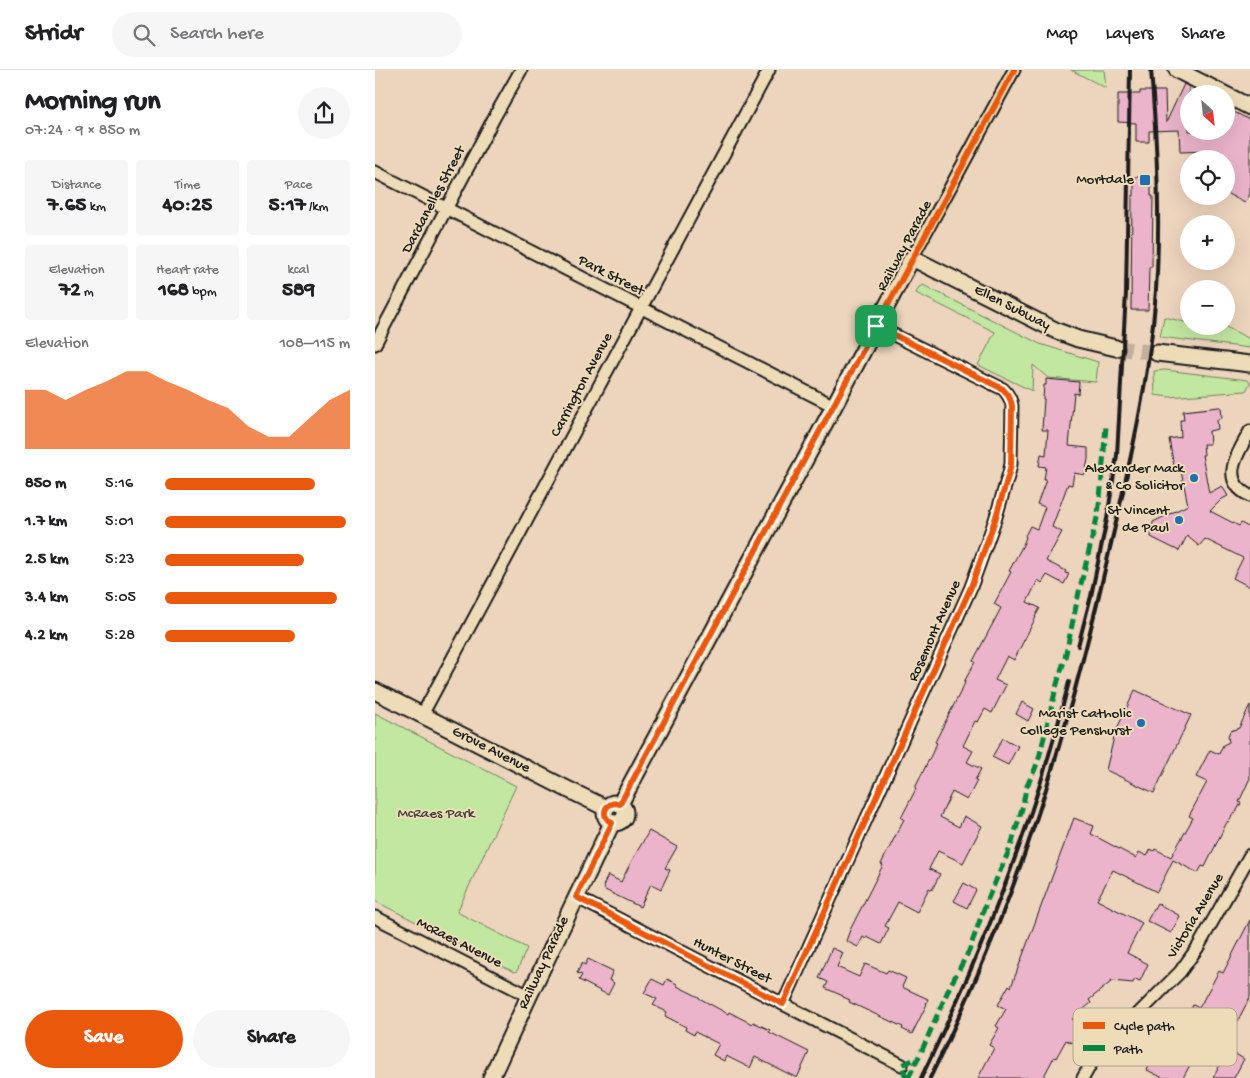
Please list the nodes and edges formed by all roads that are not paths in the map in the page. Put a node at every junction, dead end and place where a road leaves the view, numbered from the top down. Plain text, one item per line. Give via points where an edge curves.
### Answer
1 (521, 70) edge
2 (769, 70) edge
3 (1014, 70) edge
4 (1177, 70) edge
5 (1207, 85) edge
6 (1235, 99) edge
7 (1250, 107) edge
8 (375, 172) edge
9 (447, 209) junction
10 (912, 258) junction
11 (641, 308) junction
12 (876, 326) junction
13 (375, 344) edge
14 (1116, 348) tunnel mouth
15 (1157, 353) tunnel mouth
16 (1250, 364) edge
17 (834, 406) junction
18 (1250, 432) edge
19 (1250, 496) edge
20 (375, 691) edge
21 (422, 714) junction
22 (613, 806) junction
23 (1250, 854) edge
24 (576, 897) junction
25 (375, 916) edge
26 (529, 996) junction
27 (783, 1004) junction
28 (1144, 1008) edge
29 (902, 1064) dead end
30 (1090, 1066) edge
31 (491, 1078) edge
32 (1083, 1078) edge

1 - 9 street, Dardanelles Street
2 - 11 street, Carrington Avenue
3 - 10 street, Railway Parade
4 - 5 street
6 - 7 street
8 - 9 street, Park Street
9 - 11 street, Park Street
9 - 13 street, Dardanelles Street
10 - 12 street, Railway Parade
10 - 14 street, Ellen Subway via 1057,331
11 - 17 street, Park Street
11 - 21 street, Carrington Avenue
12 - 17 street, Railway Parade
12 - 27 street, Rosemont Avenue via 1006,392 1012,406 1011,464 969,595
15 - 16 street
17 - 22 street, Railway Parade
18 - 19 street via 1235,461 1232,475 1236,485
20 - 21 street, Grove Avenue
21 - 22 street, Grove Avenue via 565,788
22 - 24 street, Railway Parade via 625,810 625,816 621,821 612,823
23 - 28 street, Victoria Avenue via 1190,959
24 - 26 street, Railway Parade
24 - 27 street, Hunter Street
25 - 26 street, McRaes Avenue
26 - 31 street, Railway Parade
27 - 29 street, Hunter Street
30 - 32 street, Victoria Avenue

